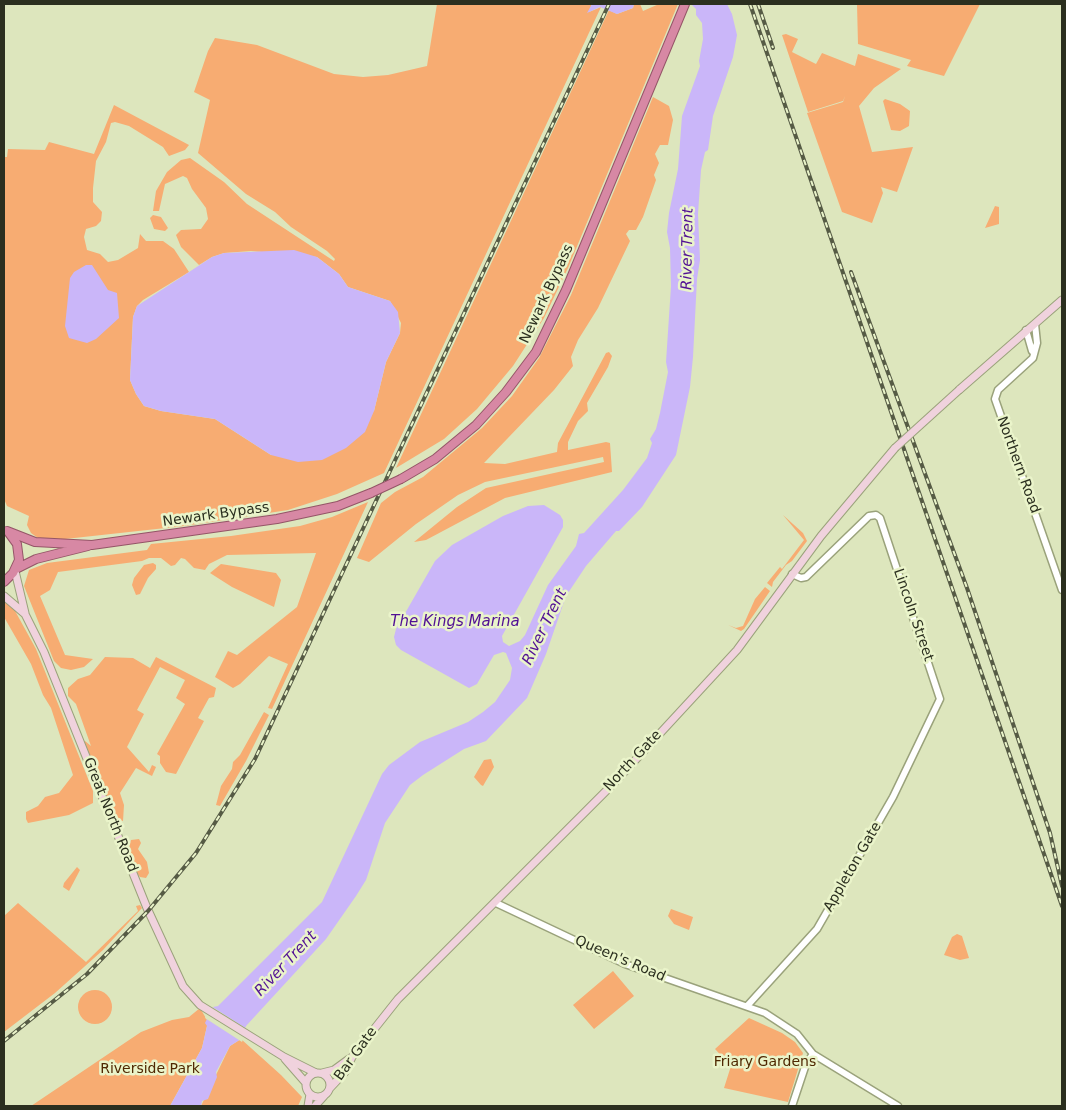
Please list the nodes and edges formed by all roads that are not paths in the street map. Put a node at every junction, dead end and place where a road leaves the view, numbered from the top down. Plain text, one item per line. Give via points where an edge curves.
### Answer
1 (685, 4) edge
2 (1062, 300) edge
3 (1034, 324) junction
4 (1026, 330) junction
5 (1034, 352) junction
6 (5, 530) edge
7 (92, 545) junction
8 (15, 570) junction
9 (792, 574) junction
10 (4, 582) edge
11 (1062, 590) edge
12 (4, 596) edge
13 (25, 614) junction
14 (934, 712) joint
15 (496, 902) junction
16 (748, 1005) junction
17 (381, 1019) joint
18 (813, 1054) junction
19 (284, 1057) junction
20 (352, 1057) junction
21 (319, 1073) junction
22 (306, 1083) junction
23 (330, 1088) junction
24 (310, 1094) junction
25 (324, 1096) junction
26 (308, 1106) edge
27 (315, 1106) edge
28 (792, 1106) edge
29 (898, 1106) edge

1 - 7 highway, Newark Bypass, bridge via 566,290 536,352 476,425 435,459 338,506 277,520
2 - 3 main road, North Gate
3 - 4 main road, North Gate
3 - 5 street via 1037,343
4 - 5 street
4 - 9 main road, North Gate, bridge via 895,448
5 - 11 street, Northern Road via 1030,361 998,390 995,399
6 - 7 highway, Newark Bypass via 35,542
6 - 8 highway via 14,538 18,551
7 - 8 highway, Newark Bypass via 32,560
8 - 10 highway, Newark Bypass
8 - 13 main road, Great North Road
9 - 14 street, Lincoln Street via 806,577 869,516 880,518 940,694
9 - 15 main road, North Gate via 737,650
12 - 13 main road, Great North Road
13 - 19 main road, Great North Road via 44,652 166,952 186,990 207,1009
14 - 16 street, Appleton Gate via 894,797 818,929
15 - 16 street, Queen's Road via 625,964
15 - 17 main road, North Gate via 434,961
16 - 18 street, Queen's Road via 783,1022
17 - 20 main road, Bar Gate
18 - 28 street via 806,1064
18 - 29 street, Queen's Road
19 - 21 main road
19 - 22 main road
20 - 21 main road via 334,1070
20 - 23 main road, Bar Gate via 345,1072
21 - 22 main road
21 - 23 main road via 328,1077
22 - 24 main road
23 - 25 main road
24 - 25 main road
24 - 26 main road
25 - 27 main road

